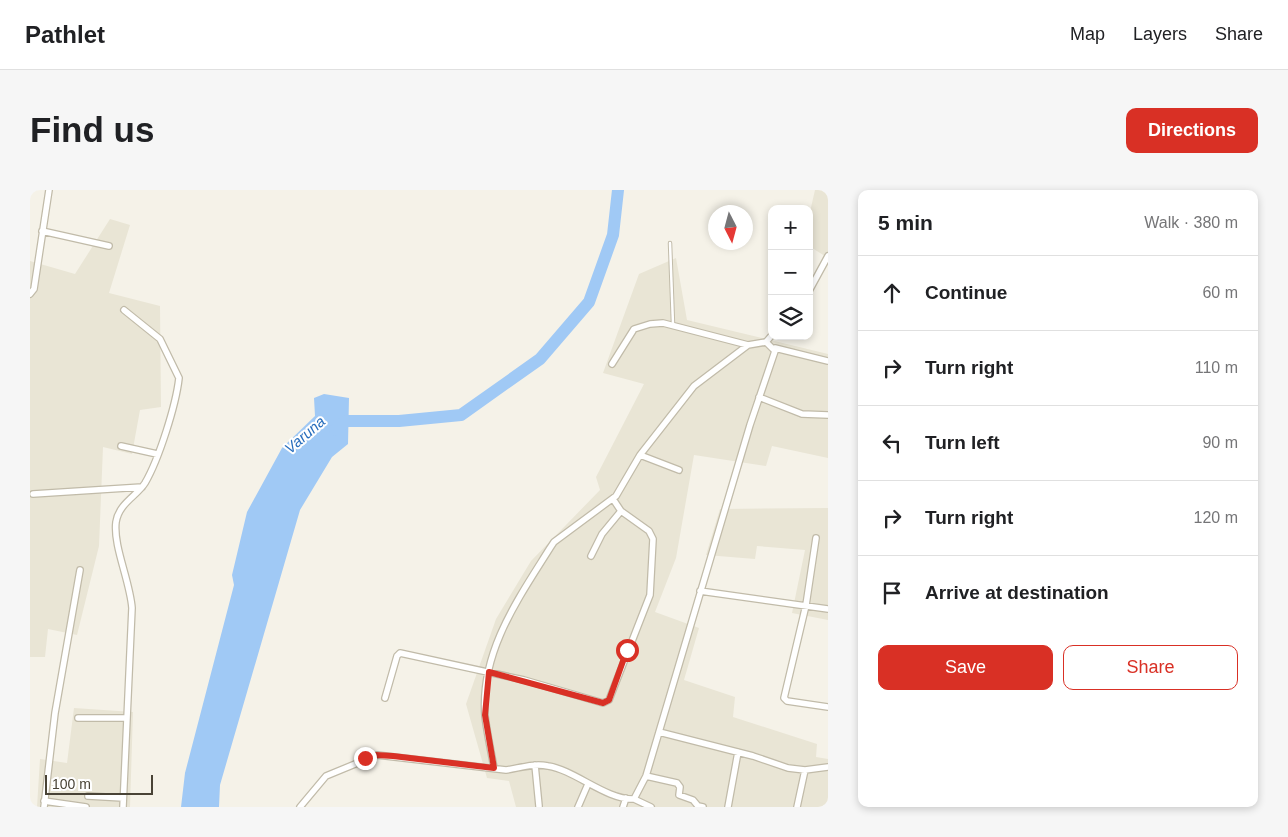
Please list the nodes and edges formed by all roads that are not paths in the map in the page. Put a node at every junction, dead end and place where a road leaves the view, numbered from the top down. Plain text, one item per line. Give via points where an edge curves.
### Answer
1 (49, 190) edge
2 (42, 231) junction
3 (670, 243) dead end
4 (110, 246) dead end
5 (828, 256) edge
6 (813, 284) edge
7 (30, 294) edge
8 (124, 310) dead end
9 (673, 326) junction
10 (768, 340) edge
11 (766, 342) junction
12 (748, 345) junction
13 (775, 348) junction
14 (828, 360) edge
15 (612, 364) dead end
16 (759, 397) junction
17 (828, 415) edge
18 (121, 446) dead end
19 (157, 454) junction
20 (640, 455) junction
21 (679, 470) dead end
22 (142, 487) junction
23 (33, 494) dead end
24 (613, 499) junction
25 (621, 511) junction
26 (816, 538) dead end
27 (591, 556) dead end
28 (80, 570) dead end
29 (700, 591) junction
30 (806, 605) junction
31 (828, 608) edge
32 (489, 672) junction
33 (385, 698) dead end
34 (828, 707) edge
35 (78, 718) dead end
36 (126, 718) junction
37 (659, 732) junction
38 (738, 752) junction
39 (536, 765) junction
40 (494, 768) junction
41 (828, 768) edge
42 (805, 770) junction
43 (646, 776) junction
44 (588, 784) junction
45 (88, 796) dead end
46 (123, 798) junction
47 (626, 798) junction
48 (634, 799) junction
49 (44, 804) edge
50 (540, 806) edge
51 (86, 807) edge
52 (123, 807) edge
53 (300, 807) edge
54 (578, 807) edge
55 (623, 807) edge
56 (651, 807) edge
57 (703, 807) edge
58 (728, 807) edge
59 (797, 807) edge

1 - 2 street
2 - 4 street
2 - 7 street via 34,289
3 - 9 lane
5 - 6 street
8 - 19 street via 160,339 179,378
9 - 12 street
9 - 15 street via 650,324 634,328
10 - 11 street
11 - 12 street
11 - 13 street
12 - 20 street via 694,386
13 - 14 street
13 - 16 street
16 - 17 street via 802,414
16 - 29 street
18 - 19 street
19 - 22 street
20 - 21 street
20 - 24 street
22 - 23 street
22 - 36 street via 134,492 116,520 132,608
24 - 25 street
24 - 32 street via 554,542 504,626 495,645
25 - 27 street via 602,534
25 - 32 street via 652,535 652,585 609,700 603,703
26 - 30 street
28 - 49 street via 55,713
29 - 30 street
29 - 37 street
30 - 31 street
30 - 34 street via 784,698
32 - 33 street via 400,653
32 - 40 street via 485,715
35 - 36 street
36 - 46 street
37 - 38 street
37 - 43 street
38 - 42 street
38 - 58 street
39 - 40 street via 506,770
39 - 44 street via 554,767
39 - 50 street
40 - 53 street via 376,755 326,776
41 - 42 street
42 - 59 street
43 - 48 street
43 - 57 street via 676,783 680,787 680,795
44 - 47 street
44 - 54 street
45 - 46 street
46 - 52 street
47 - 48 street
47 - 55 street
48 - 56 street
49 - 51 street

